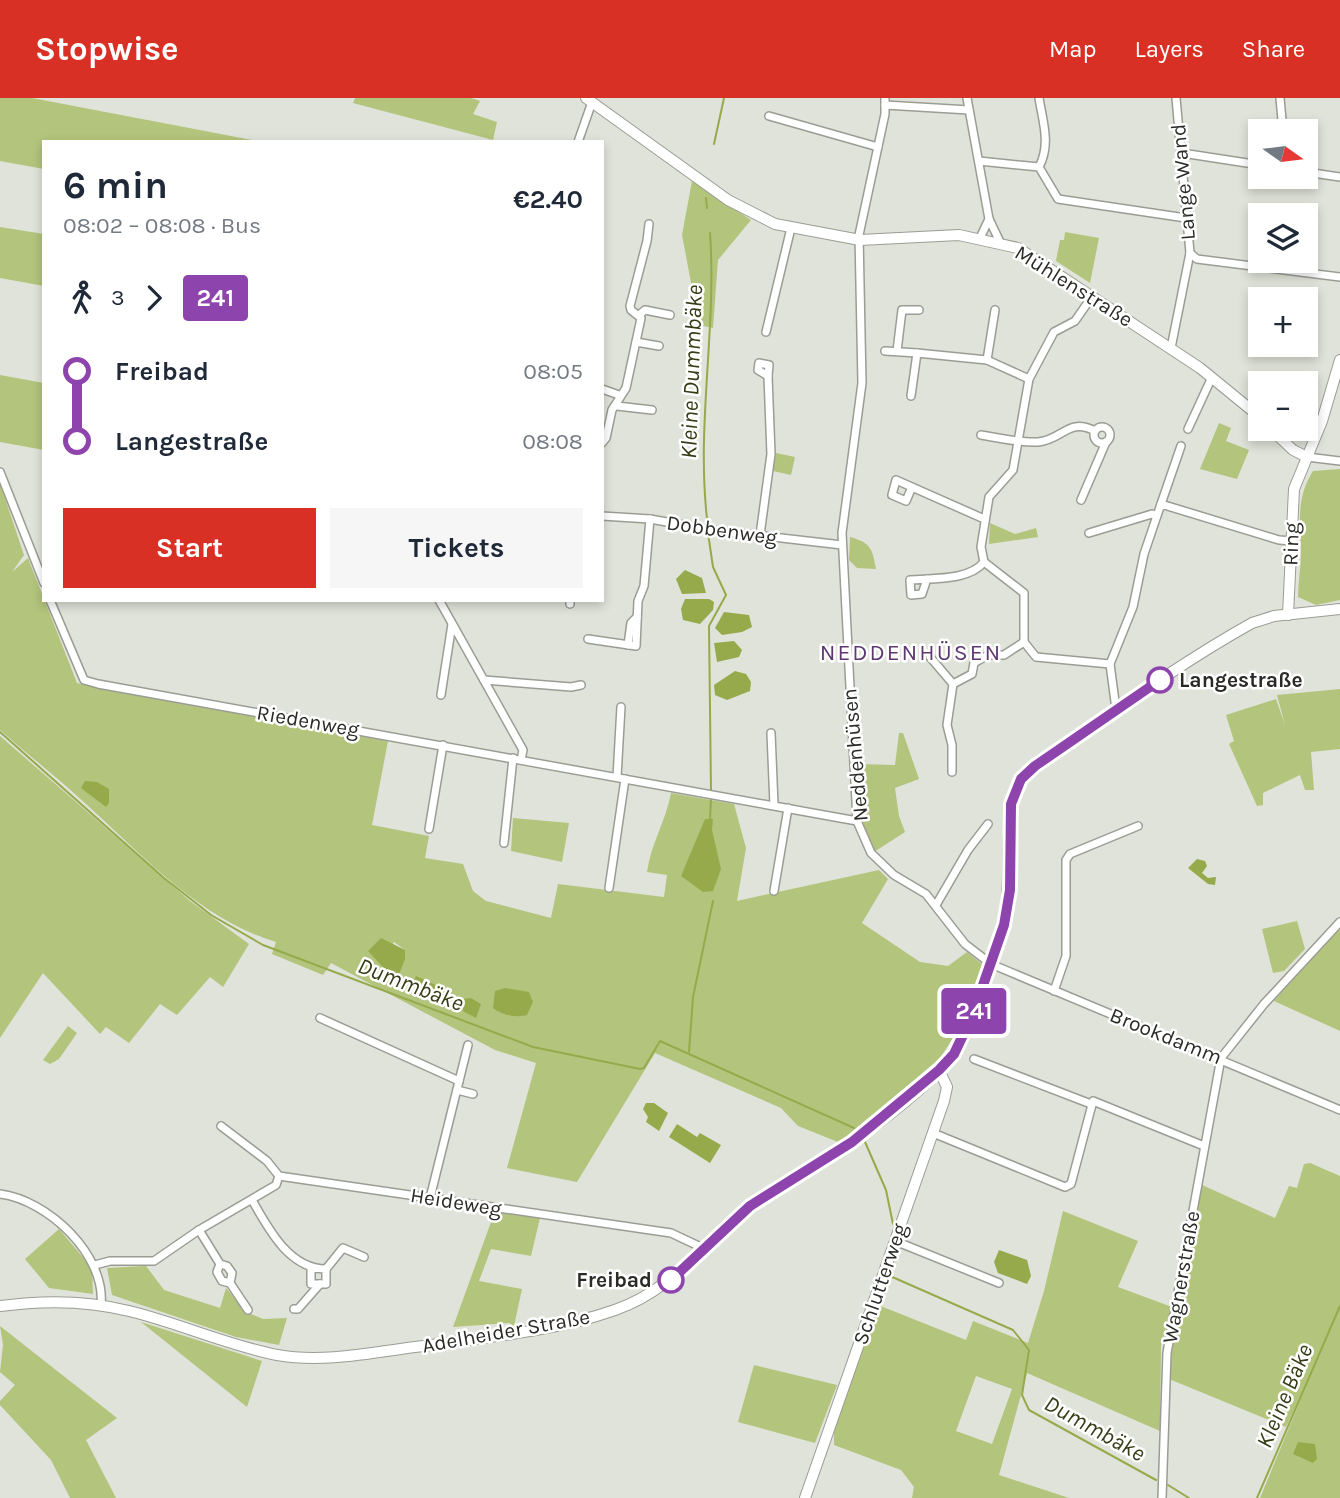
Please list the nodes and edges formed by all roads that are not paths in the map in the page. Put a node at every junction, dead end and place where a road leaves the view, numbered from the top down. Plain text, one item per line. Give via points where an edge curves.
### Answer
1 (967, 98) edge
2 (1039, 98) edge
3 (1176, 98) edge
4 (1280, 98) edge
5 (589, 100) edge
6 (885, 102) edge
7 (969, 110) junction
8 (769, 116) dead end
9 (1282, 119) edge
10 (579, 140) edge
11 (878, 147) junction
12 (1182, 153) junction
13 (978, 161) junction
14 (1248, 163) edge
15 (1039, 167) junction
16 (1318, 174) edge
17 (1340, 177) edge
18 (1186, 218) junction
19 (989, 219) junction
20 (649, 224) dead end
21 (791, 228) junction
22 (980, 238) junction
23 (860, 240) junction
24 (1000, 242) junction
25 (1190, 253) junction
26 (1340, 277) edge
27 (1093, 295) junction
28 (919, 310) dead end
29 (995, 310) dead end
30 (639, 315) junction
31 (670, 315) dead end
32 (766, 332) dead end
33 (636, 342) junction
34 (659, 346) dead end
35 (1171, 348) junction
36 (885, 351) dead end
37 (897, 351) junction
38 (917, 353) junction
39 (987, 360) junction
40 (1340, 360) edge
41 (768, 376) dead end
42 (1212, 377) junction
43 (1029, 379) junction
44 (604, 390) edge
45 (619, 395) junction
46 (911, 396) dead end
47 (617, 406) junction
48 (1248, 407) edge
49 (652, 410) dead end
50 (1188, 429) dead end
51 (1096, 431) junction
52 (981, 435) dead end
53 (604, 440) edge
54 (1019, 441) junction
55 (1284, 441) edge
56 (1106, 442) junction
57 (1181, 446) dead end
58 (1307, 457) junction
59 (1340, 461) edge
60 (0, 472) edge
61 (912, 487) dead end
62 (1081, 500) dead end
63 (1161, 504) junction
64 (604, 516) edge
65 (1156, 516) junction
66 (985, 518) junction
67 (650, 519) junction
68 (1089, 533) dead end
69 (760, 535) junction
70 (1293, 541) junction
71 (842, 545) junction
72 (984, 562) junction
73 (42, 578) edge
74 (927, 579) dead end
75 (52, 602) edge
76 (440, 602) edge
77 (1340, 609) edge
78 (1288, 615) junction
79 (452, 624) junction
80 (588, 639) dead end
81 (1024, 642) junction
82 (930, 657) dead end
83 (1110, 664) junction
84 (484, 680) junction
85 (953, 684) junction
86 (581, 685) dead end
87 (441, 695) dead end
88 (621, 707) dead end
89 (1116, 709) junction
90 (771, 733) dead end
91 (443, 745) junction
92 (517, 759) junction
93 (952, 772) dead end
94 (621, 778) junction
95 (774, 805) junction
96 (788, 808) junction
97 (858, 821) junction
98 (988, 824) dead end
99 (1138, 826) dead end
100 (429, 829) dead end
101 (504, 843) dead end
102 (609, 888) dead end
103 (774, 891) dead end
104 (936, 905) junction
105 (1340, 922) edge
106 (990, 964) junction
107 (1055, 990) junction
108 (320, 1018) dead end
109 (468, 1045) dead end
110 (1221, 1058) junction
111 (974, 1059) dead end
112 (939, 1070) junction
113 (459, 1081) junction
114 (457, 1090) junction
115 (473, 1094) dead end
116 (1091, 1104) junction
117 (1340, 1110) edge
118 (221, 1126) dead end
119 (933, 1133) junction
120 (1204, 1146) junction
121 (279, 1176) junction
122 (0, 1194) edge
123 (430, 1198) junction
124 (252, 1200) junction
125 (199, 1230) junction
126 (895, 1241) junction
127 (705, 1249) junction
128 (364, 1257) dead end
129 (95, 1265) junction
130 (311, 1269) junction
131 (326, 1269) junction
132 (999, 1283) dead end
133 (320, 1284) junction
134 (101, 1305) junction
135 (0, 1307) edge
136 (294, 1309) dead end
137 (248, 1310) dead end
138 (805, 1498) edge
139 (1162, 1498) edge

1 - 7 street
2 - 15 street via 1046,153
3 - 12 street, Lange Wand
4 - 9 street
5 - 10 street
5 - 21 street, Mühlenstraße via 728,200
6 - 7 street
6 - 11 street, Neddenhüsen
7 - 13 street
8 - 11 street
11 - 23 street, Neddenhüsen
12 - 14 street
12 - 18 street, Lange Wand
13 - 15 street
13 - 19 street
15 - 18 street via 1058,199
16 - 17 street
18 - 25 street, Lange Wand
19 - 22 street
19 - 24 street
20 - 30 street via 630,306
21 - 23 street, Mühlenstraße
21 - 32 street
22 - 23 street, Mühlenstraße
22 - 24 street, Mühlenstraße
23 - 71 street, Neddenhüsen via 862,383
24 - 27 street, Mühlenstraße via 1042,261
25 - 26 street via 1197,260
25 - 35 street, Lange Wand
27 - 35 street, Mühlenstraße
27 - 43 street via 1075,321 1054,332
28 - 37 street via 902,310
29 - 39 street
30 - 31 street via 645,310
30 - 33 street
33 - 34 street
33 - 45 street via 626,388
35 - 42 street, Mühlenstraße
36 - 37 street
37 - 38 street
38 - 39 street
38 - 46 street
39 - 43 street
40 - 58 street, Ring
41 - 69 street via 771,454
42 - 48 street, Mühlenstraße
42 - 50 street
43 - 54 street
44 - 45 street
45 - 47 street
47 - 49 street
47 - 53 street
51 - 54 street via 1081,425 1045,441
51 - 56 street via 1096,440
51 - 56 street via 1107,428
52 - 54 street
54 - 66 street via 1013,470 989,497
55 - 58 street
56 - 62 street
57 - 63 street
58 - 59 street
58 - 70 street, Ring via 1294,489
60 - 73 street
61 - 66 street
63 - 65 street
63 - 70 street
64 - 67 street, Dobbenweg
65 - 68 street
65 - 83 street via 1133,607
66 - 72 street via 980,556
67 - 69 street, Dobbenweg
67 - 80 street via 636,646
69 - 71 street, Dobbenweg
70 - 78 street, Ring
71 - 97 street, Neddenhüsen
72 - 74 street via 961,575
72 - 81 street via 1024,593
75 - 91 street, Riedenweg via 84,680
76 - 79 street
77 - 78 street
78 - 89 street, Adelheider Straße via 1271,616 1242,628
79 - 84 street
79 - 87 street
81 - 83 street via 1036,657
81 - 85 street via 1004,655 988,654 974,663 972,674
82 - 85 street
83 - 89 street
84 - 86 street
84 - 92 street via 523,750
85 - 93 street via 947,725
88 - 94 street
89 - 106 street, Adelheider Straße via 1035,766 1015,790 1010,890
90 - 95 street
91 - 92 street, Riedenweg
91 - 100 street
92 - 94 street, Riedenweg
92 - 101 street
94 - 95 street, Riedenweg
94 - 102 street
95 - 96 street, Riedenweg
96 - 97 street, Riedenweg
96 - 103 street
97 - 104 street, Neddenhüsen via 871,853
98 - 104 street
99 - 107 street via 1066,860 1066,956
104 - 106 street, Neddenhüsen via 965,944
105 - 110 street
106 - 107 street, Brookdamm
106 - 112 street, Adelheider Straße via 962,1041
107 - 110 street, Brookdamm
108 - 113 street
109 - 113 street
110 - 117 street, Brookdamm
110 - 120 street, Wagnerstraße
111 - 116 street
112 - 119 street, Schlutterweg via 947,1087
112 - 127 street, Adelheider Straße via 852,1142 750,1206
113 - 114 street
114 - 115 street
114 - 123 street
116 - 119 street via 1071,1184 1065,1187
116 - 120 street via 1095,1101
118 - 121 street via 267,1161
119 - 126 street, Schlutterweg
120 - 139 street, Wagnerstraße via 1167,1353
121 - 123 street, Heideweg
121 - 124 street via 276,1185
122 - 129 street via 35,1203
123 - 127 street, Heideweg via 671,1233
124 - 125 street
124 - 130 street via 276,1241
125 - 129 street via 154,1261
125 - 137 street via 220,1264 217,1272 222,1281 230,1283
126 - 132 street
126 - 138 street, Schlutterweg
127 - 134 street, Adelheider Straße via 679,1275 615,1310 485,1338 324,1358 282,1356 229,1344
128 - 131 street via 343,1248
129 - 134 street
130 - 131 street
130 - 133 street via 312,1284
131 - 133 street via 326,1284
133 - 136 street
134 - 135 street, Adelheider Straße via 30,1302

